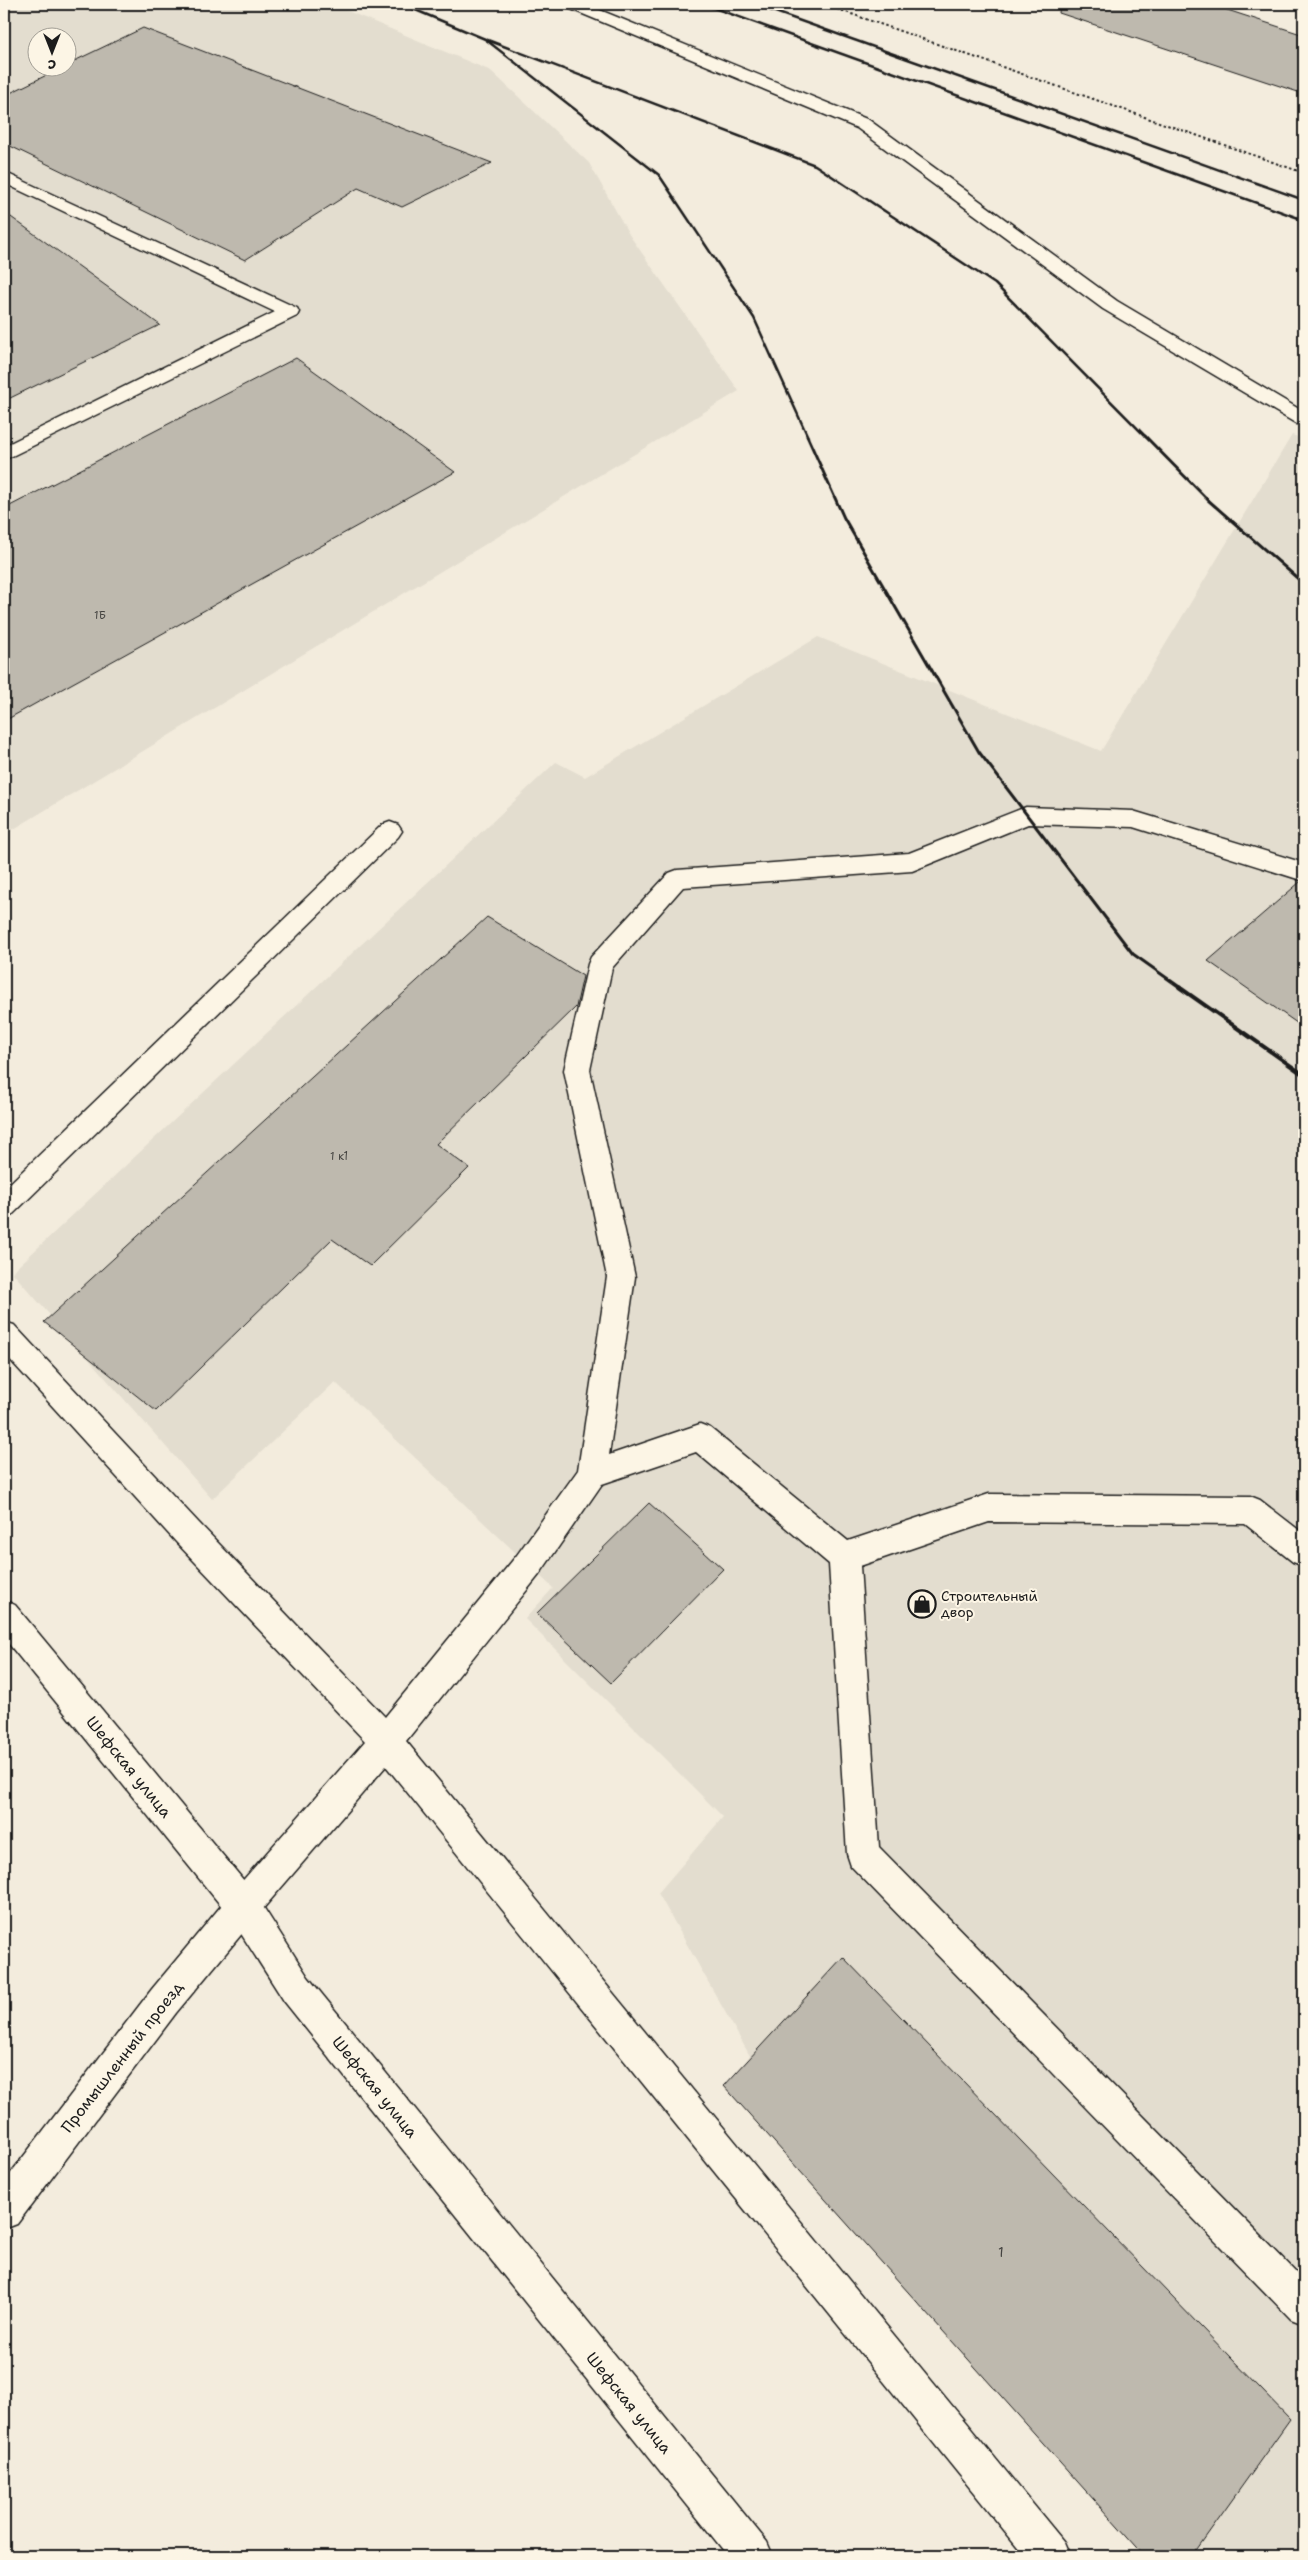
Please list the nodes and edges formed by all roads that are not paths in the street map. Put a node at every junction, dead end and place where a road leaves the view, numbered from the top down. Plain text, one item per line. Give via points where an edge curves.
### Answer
1 (572, 4) edge
2 (4, 177) edge
3 (1304, 420) edge
4 (4, 454) edge
5 (390, 831) dead end
6 (1304, 872) edge
7 (4, 1206) edge
8 (4, 1334) edge
9 (592, 1474) junction
10 (1304, 1552) edge
11 (844, 1557) junction
12 (4, 1615) edge
13 (386, 1741) junction
14 (243, 1906) junction
15 (4, 2211) edge
16 (1304, 2306) edge
17 (753, 2556) edge
18 (1050, 2556) edge

1 - 3 main road via 863,124 1110,305
2 - 4 main road via 290,312
5 - 7 main road
6 - 9 main road via 1133,820 1026,815 912,862 677,879 600,964 577,1070 621,1277
8 - 13 main road
9 - 11 main road via 700,1437
9 - 13 main road, Промышленный проезд via 528,1565
10 - 11 main road via 1250,1510 990,1508
11 - 16 main road via 863,1854
12 - 14 main road, Шефская улица
13 - 14 main road, Промышленный проезд
13 - 18 main road
14 - 15 main road, Промышленный проезд via 164,2001
14 - 17 main road, Шефская улица via 296,1989

